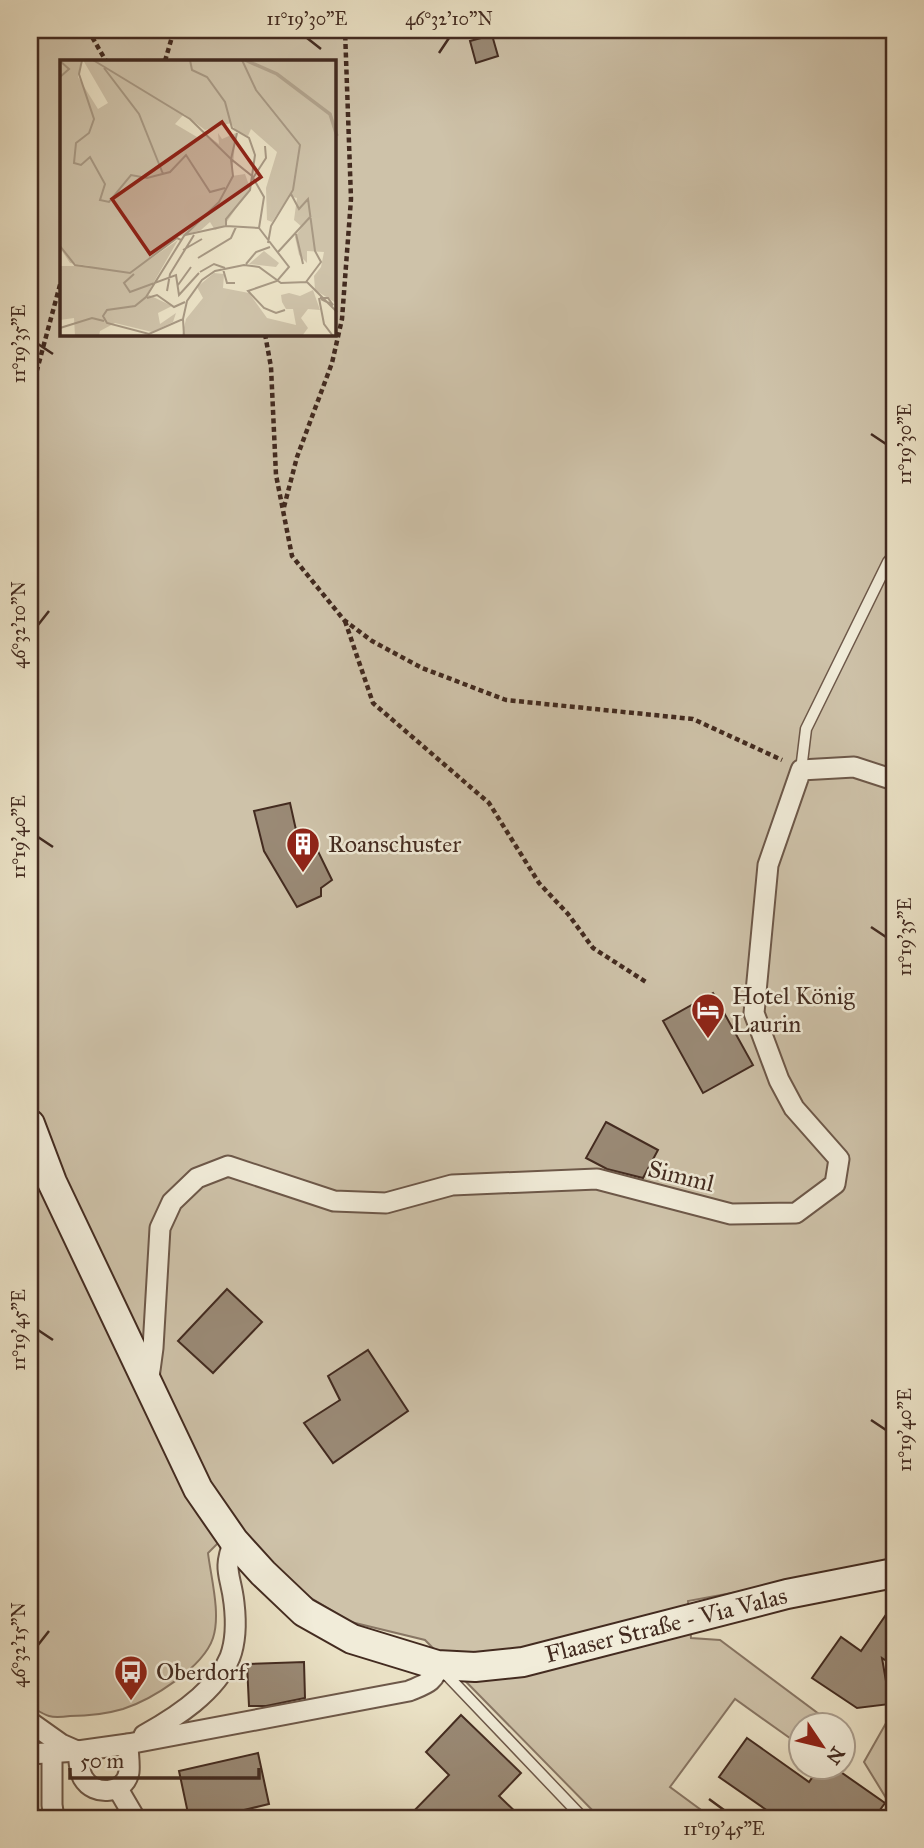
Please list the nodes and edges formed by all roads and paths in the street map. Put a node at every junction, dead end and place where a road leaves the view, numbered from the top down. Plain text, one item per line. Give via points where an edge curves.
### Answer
1 (42, 30) edge
2 (55, 30) edge
3 (88, 30) edge
4 (174, 30) edge
5 (345, 30) edge
6 (105, 60) edge
7 (165, 60) edge
8 (60, 285) edge
9 (265, 336) edge
10 (30, 396) edge
11 (283, 507) junction
12 (894, 555) edge
13 (344, 620) junction
14 (801, 770) junction
15 (894, 780) edge
16 (646, 982) dead end
17 (30, 1124) edge
18 (148, 1386) junction
19 (234, 1541) junction
20 (894, 1573) edge
21 (437, 1665) junction
22 (30, 1722) edge
23 (128, 1744) junction
24 (78, 1751) junction
25 (52, 1753) junction
26 (30, 1754) edge
27 (118, 1788) junction
28 (54, 1818) edge
29 (135, 1818) edge
30 (583, 1818) edge

1 - 2 path
3 - 6 path
4 - 7 path
5 - 11 path via 351,199 342,319 332,363
8 - 10 path
9 - 11 path via 276,475
11 - 13 path via 292,556
12 - 14 lane via 806,729
13 - 14 path via 422,668 506,700 694,719
13 - 16 path via 373,703 489,803 539,883 593,948
14 - 15 street via 854,767
14 - 18 street, Simml via 768,865 754,1013 794,1108 839,1158 835,1184 796,1213 731,1214 597,1179 452,1185 386,1203 334,1200 228,1166 197,1178 172,1202 160,1228
17 - 18 main road, Flaaser Straße - Via Valas via 52,1182
18 - 19 main road, Flaaser Straße - Via Valas via 198,1489
19 - 21 main road, Flaaser Straße - Via Valas via 304,1612 352,1639
19 - 23 street via 227,1570 234,1603 229,1658 186,1709
20 - 21 main road, Flaaser Straße - Via Valas via 787,1594 523,1662
21 - 23 street via 431,1681 409,1691
21 - 30 lane
22 - 24 street
23 - 24 street
23 - 27 street via 129,1771
24 - 25 street
24 - 27 street via 82,1778 91,1787
25 - 26 street
25 - 28 street
27 - 29 street

